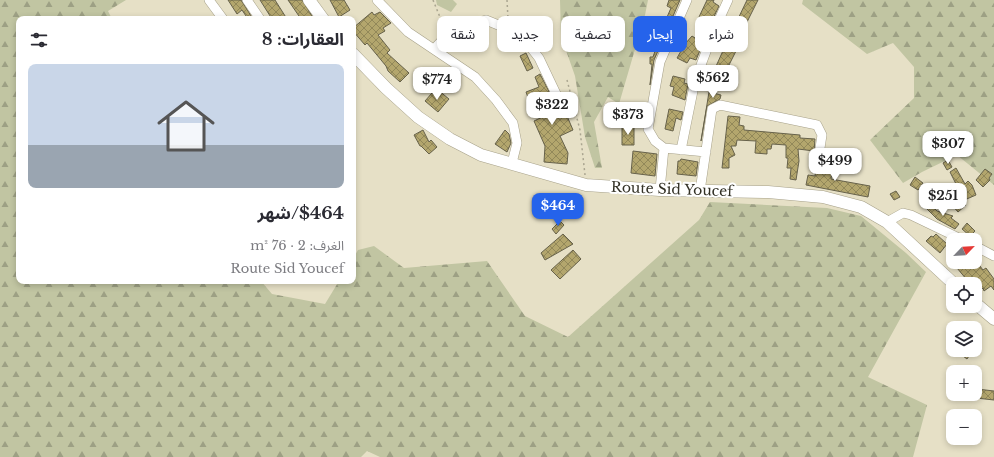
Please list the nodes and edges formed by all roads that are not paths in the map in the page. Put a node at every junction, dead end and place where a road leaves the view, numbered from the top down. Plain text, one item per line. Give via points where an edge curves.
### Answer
1 (209, 0) edge
2 (247, 0) edge
3 (309, 0) edge
4 (377, 0) edge
5 (687, 0) edge
6 (728, 0) edge
7 (220, 16) edge
8 (258, 16) edge
9 (321, 16) edge
10 (434, 49) junction
11 (356, 57) edge
12 (558, 98) dead end
13 (664, 148) junction
14 (681, 150) junction
15 (706, 152) junction
16 (818, 161) dead end
17 (512, 163) junction
18 (660, 190) junction
19 (700, 191) junction
20 (887, 222) junction
21 (948, 233) edge
22 (982, 250) edge
23 (994, 256) edge
24 (946, 277) edge
25 (982, 309) edge
26 (994, 320) edge

1 - 7 street
2 - 8 street
3 - 9 main road
4 - 10 street via 408,32
5 - 13 street via 660,62 648,129 655,141
6 - 14 street via 694,80
10 - 12 street via 447,35 463,26 486,20 508,29 528,44 539,58
10 - 17 street via 475,77 513,123 517,143
11 - 17 main road, Route Sid Youcef via 418,117 450,139 481,155
13 - 14 street
13 - 18 street
14 - 15 street
15 - 16 street via 712,109 720,105 817,125 822,135
15 - 19 street
17 - 18 main road, Route Sid Youcef via 586,185
18 - 19 main road, Route Sid Youcef
19 - 20 main road, Route Sid Youcef via 768,192 823,197 861,207
20 - 21 street via 903,213
20 - 24 main road, Route Sid Youcef
22 - 23 street
25 - 26 main road

